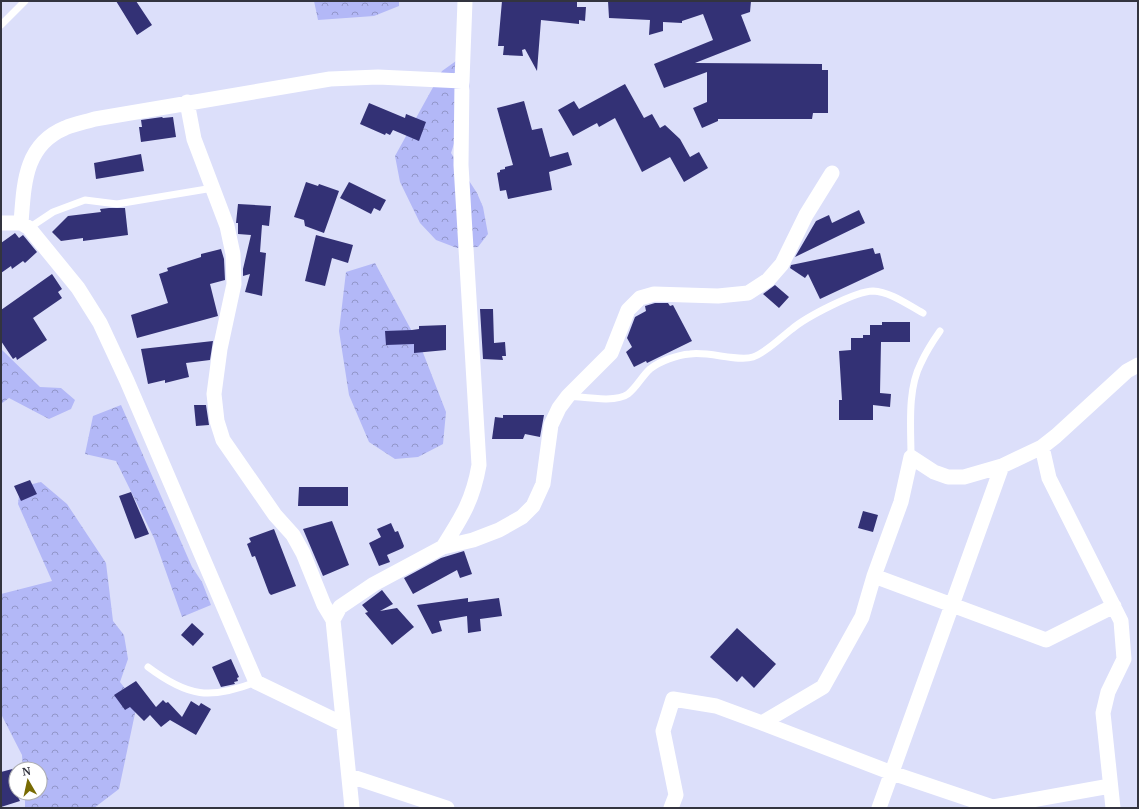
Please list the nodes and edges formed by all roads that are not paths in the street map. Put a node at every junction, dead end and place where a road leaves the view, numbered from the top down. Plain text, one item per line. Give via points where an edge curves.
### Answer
1 (25, 1) edge
2 (465, 1) edge
3 (1, 25) edge
4 (462, 81) junction
5 (187, 102) junction
6 (832, 173) dead end
7 (213, 188) junction
8 (1, 223) edge
9 (25, 225) junction
10 (923, 313) dead end
11 (940, 331) dead end
12 (1138, 365) edge
13 (568, 396) junction
14 (1042, 447) junction
15 (911, 457) junction
16 (1002, 466) junction
17 (443, 547) junction
18 (874, 576) junction
19 (952, 604) junction
20 (1114, 606) junction
21 (333, 620) junction
22 (148, 667) dead end
23 (256, 682) junction
24 (762, 723) junction
25 (343, 724) junction
26 (892, 773) junction
27 (350, 776) junction
28 (1110, 786) junction
29 (352, 808) edge
30 (447, 808) edge
31 (671, 808) edge
32 (879, 808) edge
33 (1113, 808) edge

1 - 3 lane
2 - 4 street
4 - 5 street via 378,76 330,79
4 - 17 street via 460,166 479,465 475,487 466,510
5 - 7 street via 194,138
5 - 9 street via 95,119 64,128 44,141 32,159 25,177
6 - 13 street via 806,215 782,264 768,280 748,293 718,296 654,294 640,298 628,310 611,353
7 - 9 lane via 118,204 85,200
7 - 21 street via 227,226 233,254 234,284 220,349 214,394 216,421 223,440 275,515 293,535 324,606
8 - 9 street
9 - 23 street via 78,288 100,323 127,380
10 - 13 lane via 892,296 874,291 860,292 800,322 752,358 743,359 709,353 690,354 672,358 651,368 628,394 612,399
11 - 15 lane via 920,363 914,384
12 - 14 street via 1127,371
13 - 17 street via 551,425 543,484 533,506 522,517 499,530 473,540
14 - 16 street
14 - 20 street via 1049,478
15 - 16 street via 934,472 948,477 964,477
15 - 18 street via 901,502
16 - 19 street
17 - 21 street via 374,584 340,607
18 - 19 street
18 - 24 street via 862,616 823,687
19 - 20 street via 1046,640
19 - 26 street
20 - 28 street via 1120,621 1124,659 1108,692 1103,713
21 - 25 street
22 - 23 lane via 170,683 198,694 235,690
23 - 25 street
24 - 26 street
24 - 31 street via 716,706 673,700 663,731 676,795
25 - 27 street
26 - 28 street via 993,807
26 - 32 street
27 - 29 street
27 - 30 street
28 - 33 street

